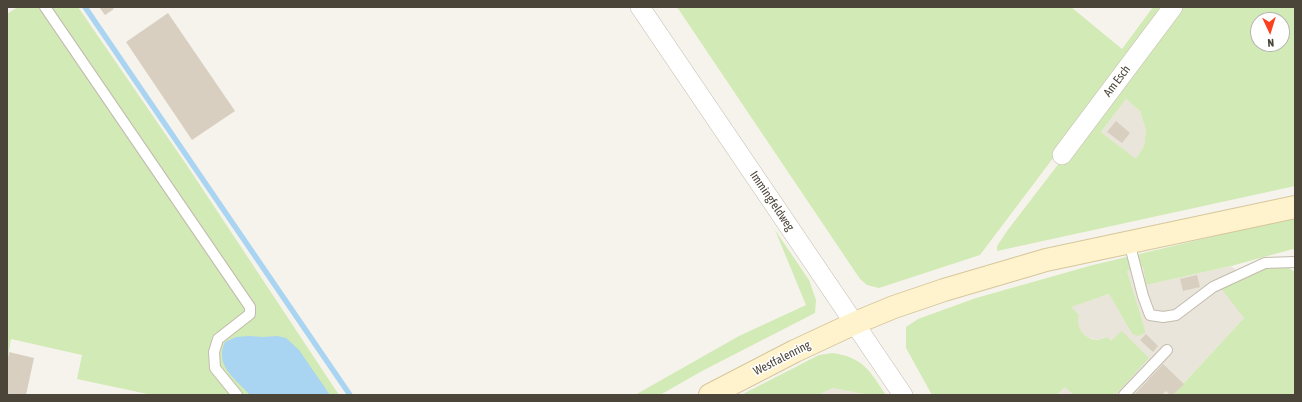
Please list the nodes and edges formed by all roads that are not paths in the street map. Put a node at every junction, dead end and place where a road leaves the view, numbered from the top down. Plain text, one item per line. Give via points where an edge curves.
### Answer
1 (45, 7) edge
2 (640, 7) edge
3 (1173, 7) edge
4 (1062, 155) dead end
5 (1295, 207) edge
6 (1129, 242) junction
7 (1295, 262) edge
8 (855, 323) junction
9 (1167, 350) dead end
10 (237, 395) edge
11 (710, 395) edge
12 (903, 395) edge
13 (1124, 395) edge

1 - 10 lane via 250,307 250,314 218,339 214,352 215,368
2 - 8 street, Immingfeldweg
3 - 4 street, Am Esch
5 - 6 street, Westfalenring
6 - 7 lane via 1150,315 1162,317 1176,315 1213,287 1265,263
6 - 8 street, Westfalenring via 1046,260 944,290
8 - 11 street, Westfalenring
8 - 12 street, Immingfeldweg
9 - 13 lane

